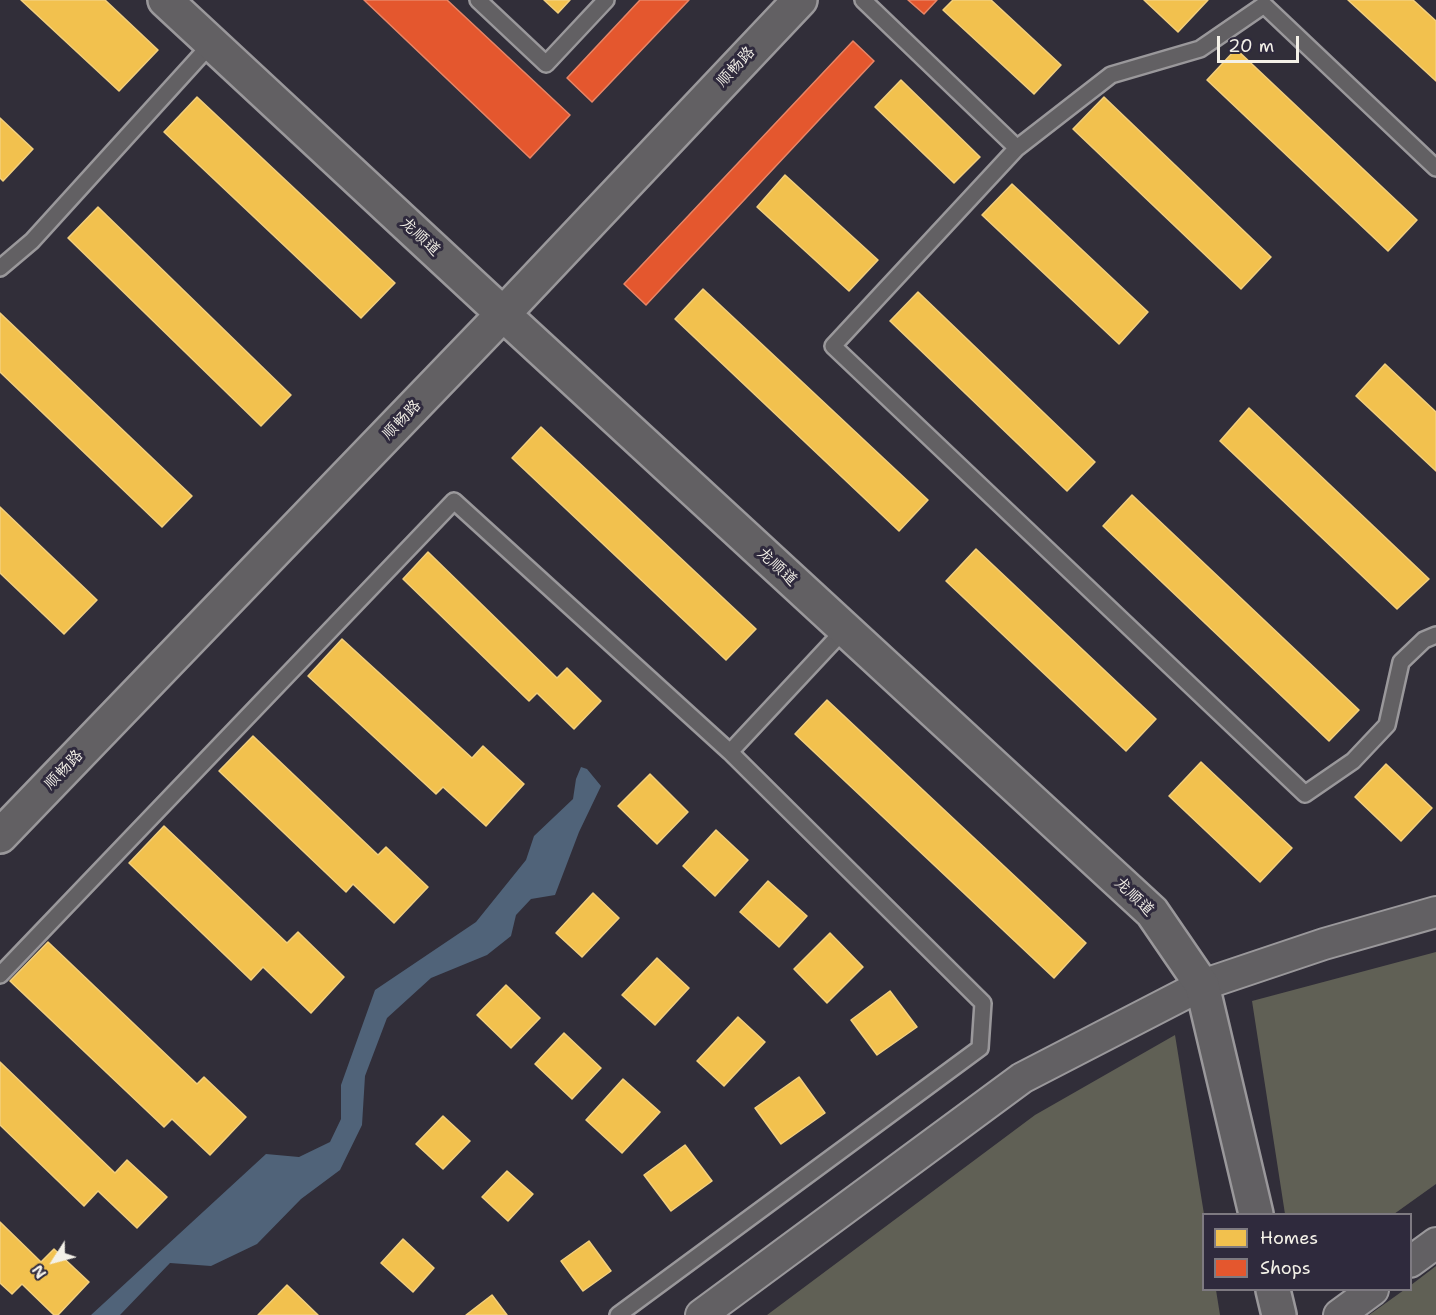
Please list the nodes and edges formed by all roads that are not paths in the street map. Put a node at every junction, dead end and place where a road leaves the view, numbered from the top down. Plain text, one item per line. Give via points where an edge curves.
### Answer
1 (165, 0) edge
2 (478, 0) edge
3 (606, 0) edge
4 (800, 0) edge
5 (864, 0) edge
6 (212, 43) junction
7 (1017, 148) junction
8 (1436, 168) edge
9 (0, 268) edge
10 (503, 314) junction
11 (845, 629) junction
12 (1436, 635) edge
13 (730, 752) junction
14 (0, 836) edge
15 (1436, 912) edge
16 (0, 975) edge
17 (1202, 985) junction
18 (1256, 1213) edge
19 (1436, 1243) edge
20 (1412, 1261) edge
21 (1273, 1291) edge
22 (1372, 1291) edge
23 (618, 1315) edge
24 (701, 1315) edge
25 (1279, 1315) edge
26 (1339, 1315) edge

1 - 6 street, 龙顺道
2 - 3 lane via 546,64
4 - 10 street, 顺畅路
5 - 7 lane
6 - 9 lane via 32,241
6 - 10 street, 龙顺道
7 - 8 lane via 1111,75 1200,49 1264,5
7 - 12 lane via 833,346 1305,794 1353,761 1387,725 1401,662 1424,640
10 - 11 street, 龙顺道
10 - 14 street, 顺畅路
11 - 13 lane
11 - 17 street, 龙顺道 via 1152,912
13 - 16 lane via 454,501
13 - 23 lane via 983,1003 980,1048
15 - 17 street
17 - 18 street, 龙顺道
17 - 24 street via 1022,1078
19 - 20 street
21 - 25 street
22 - 26 street

